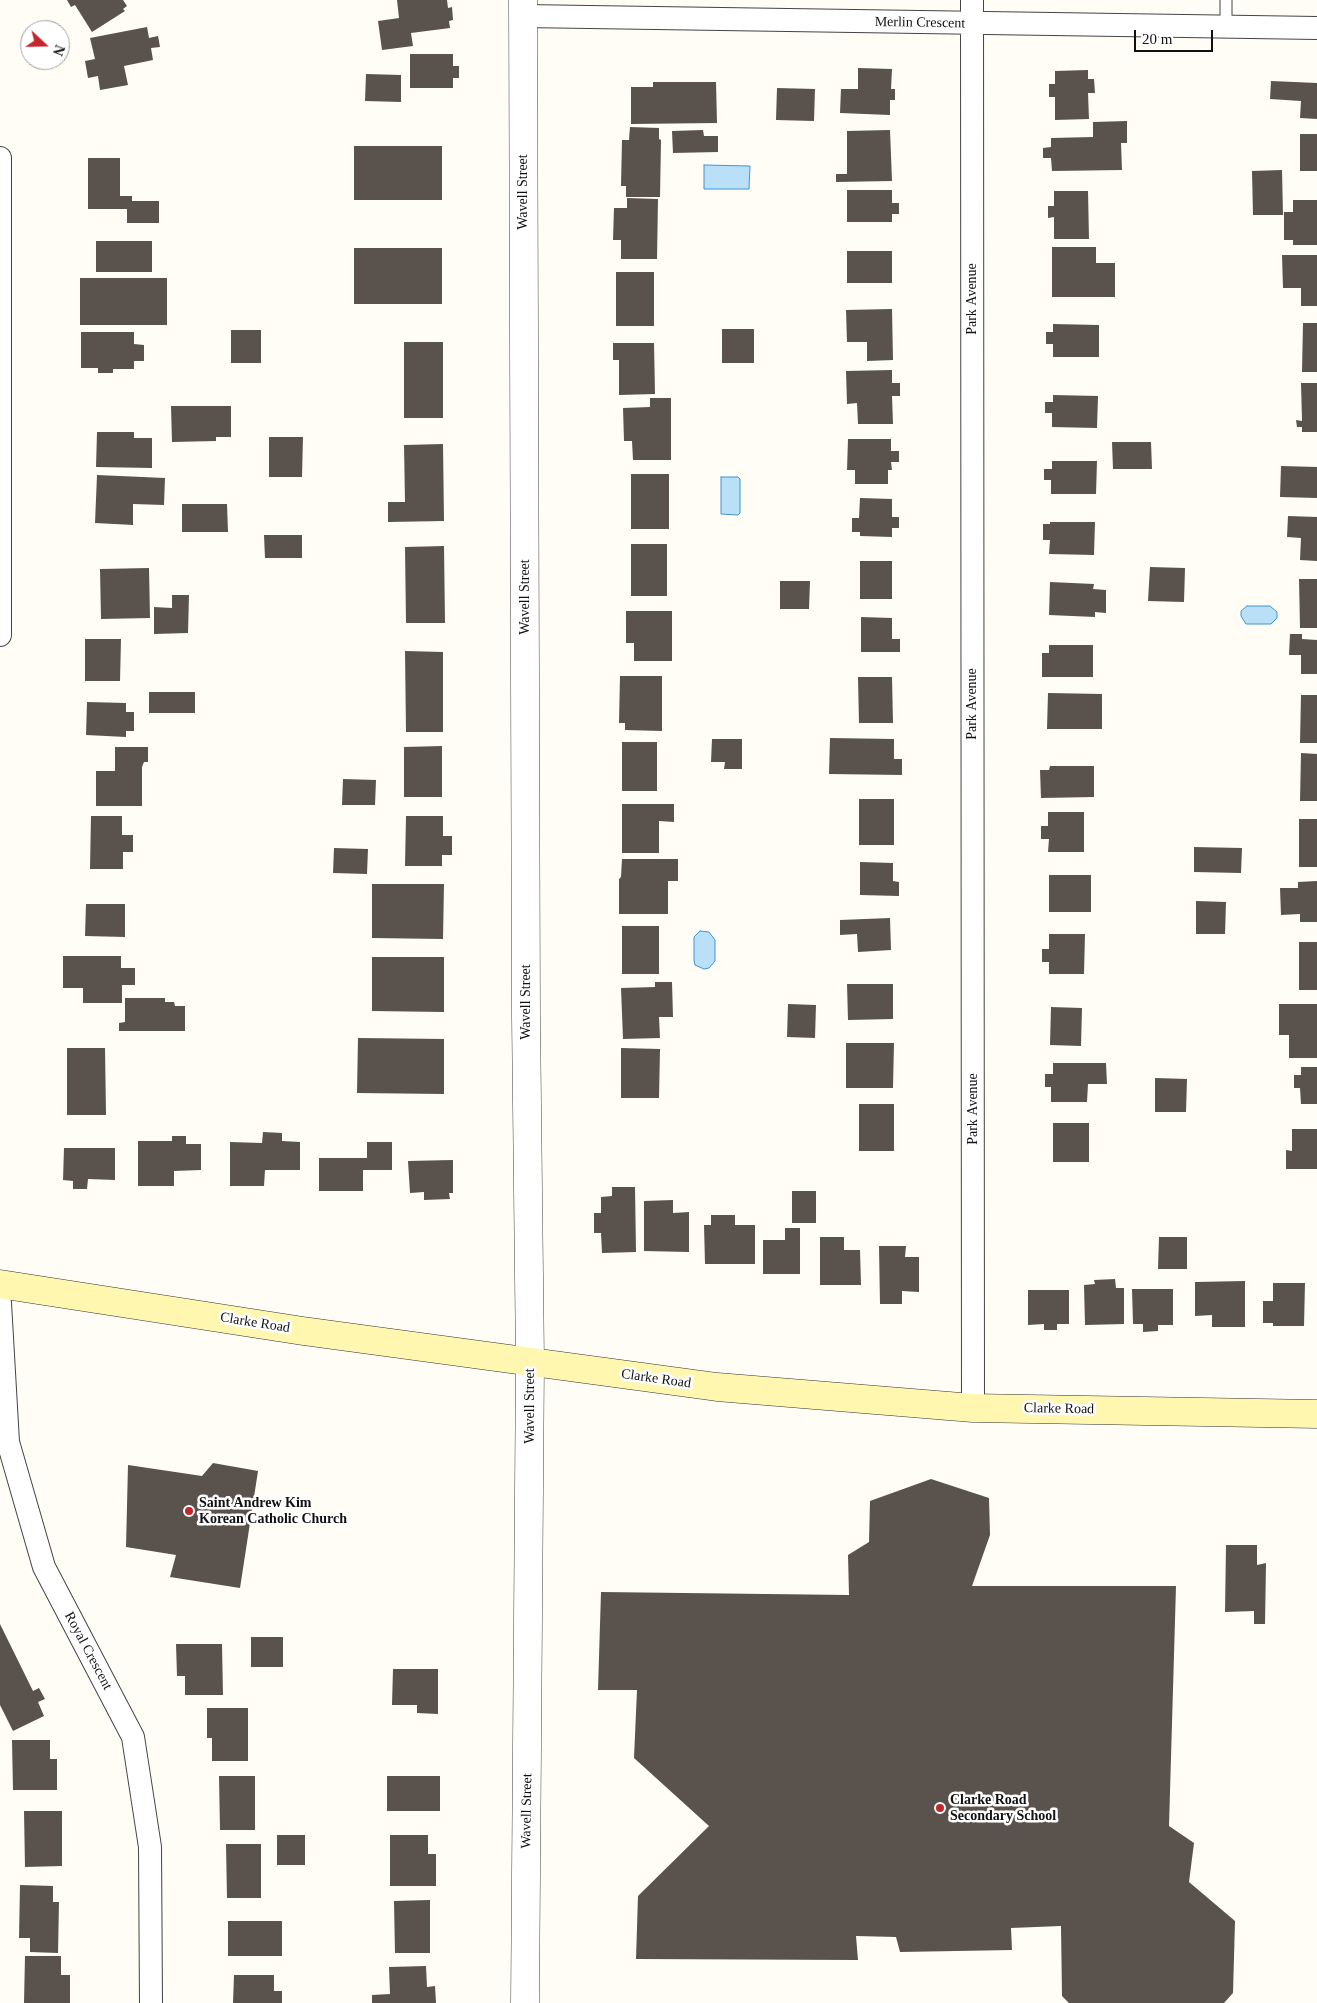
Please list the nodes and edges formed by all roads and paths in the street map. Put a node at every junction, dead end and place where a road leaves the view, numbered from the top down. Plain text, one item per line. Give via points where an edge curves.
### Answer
1 (972, 0) edge
2 (1226, 0) edge
3 (521, 5) edge
4 (972, 23) junction
5 (1226, 27) junction
6 (1317, 28) edge
7 (0, 163) edge
8 (0, 635) edge
9 (0, 1284) edge
10 (0, 1303) edge
11 (530, 1362) junction
12 (973, 1408) junction
13 (1317, 1414) edge
14 (151, 2003) edge
15 (525, 2003) edge

1 - 4 street, Park Avenue
2 - 5 lane
3 - 4 street, Merlin Crescent
3 - 11 street, Wavell Street
4 - 5 street, Merlin Crescent
4 - 12 street, Park Avenue
5 - 6 street, Merlin Crescent
7 - 8 street
9 - 11 main road, Clarke Road
10 - 14 street, Royal Crescent via 8,1442 44,1567 133,1738 150,1847
11 - 12 main road, Clarke Road via 717,1387
11 - 15 street, Wavell Street
12 - 13 main road, Clarke Road

